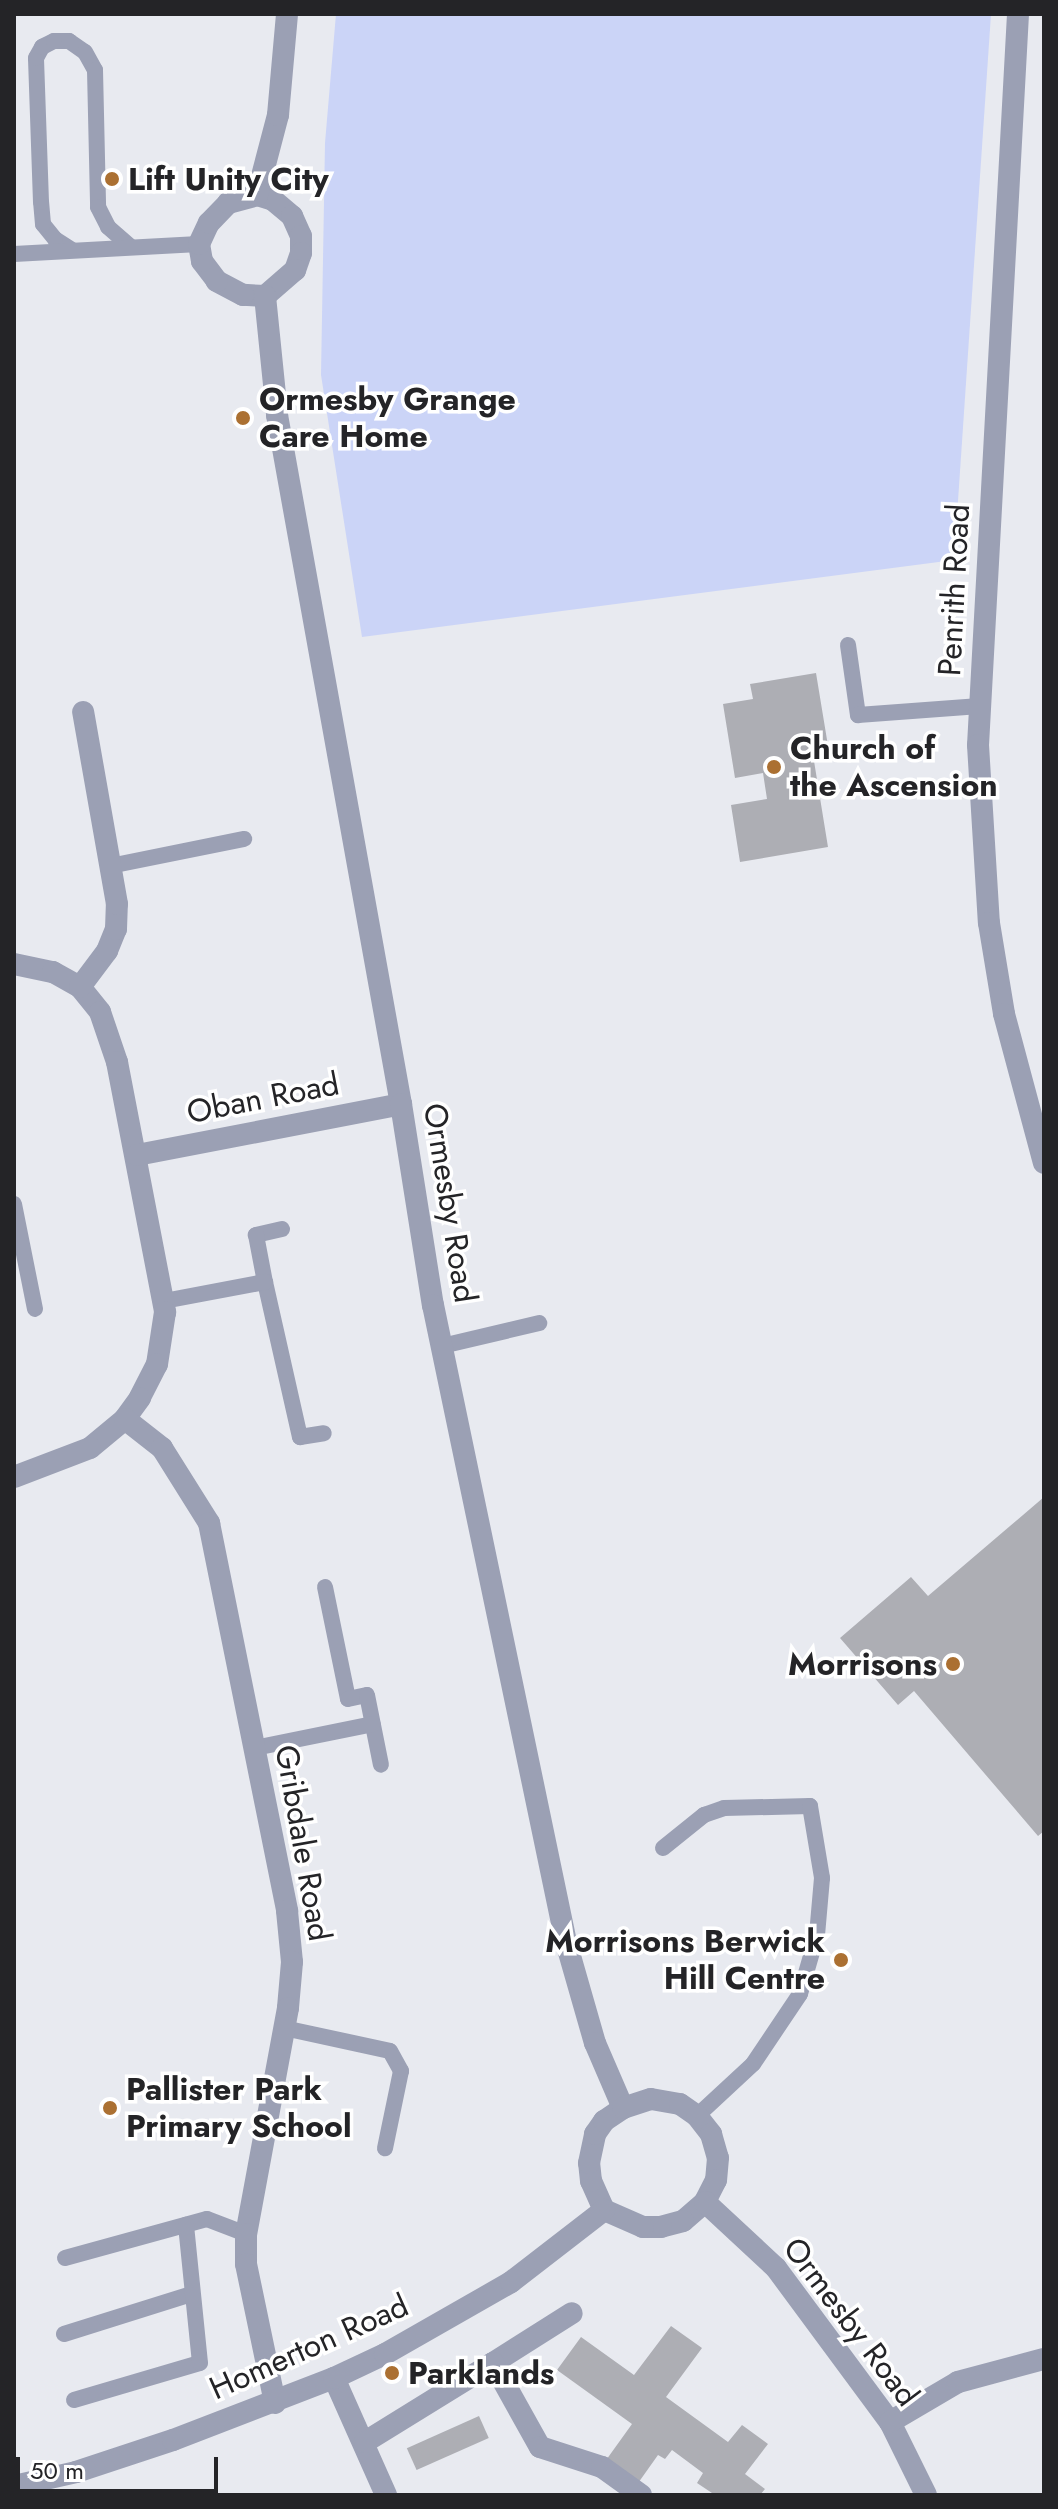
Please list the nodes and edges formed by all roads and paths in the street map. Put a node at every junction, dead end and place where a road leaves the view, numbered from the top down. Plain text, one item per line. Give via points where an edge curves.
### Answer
1 (287, 14) edge
2 (1018, 14) edge
3 (257, 195) junction
4 (199, 244) junction
5 (131, 247) junction
6 (72, 250) junction
7 (14, 254) edge
8 (265, 296) junction
9 (848, 645) dead end
10 (980, 706) junction
11 (83, 712) dead end
12 (244, 839) dead end
13 (110, 866) junction
14 (14, 964) edge
15 (80, 987) junction
16 (1035, 1098) edge
17 (401, 1104) junction
18 (137, 1155) junction
19 (1044, 1163) edge
20 (14, 1204) edge
21 (16, 1222) edge
22 (282, 1229) dead end
23 (265, 1282) junction
24 (164, 1301) junction
25 (35, 1309) dead end
26 (539, 1323) dead end
27 (442, 1346) junction
28 (125, 1419) junction
29 (324, 1433) dead end
30 (14, 1477) edge
31 (325, 1587) dead end
32 (373, 1724) junction
33 (255, 1748) junction
34 (381, 1765) dead end
35 (663, 1848) dead end
36 (284, 2028) junction
37 (623, 2108) junction
38 (697, 2116) junction
39 (385, 2148) dead end
40 (705, 2202) junction
41 (604, 2210) junction
42 (186, 2225) junction
43 (246, 2234) junction
44 (65, 2258) dead end
45 (192, 2294) junction
46 (572, 2313) dead end
47 (64, 2334) dead end
48 (1044, 2359) edge
49 (493, 2363) junction
50 (334, 2378) junction
51 (74, 2400) dead end
52 (275, 2403) junction
53 (890, 2422) junction
54 (365, 2442) junction
55 (14, 2486) edge
56 (386, 2495) edge
57 (641, 2495) edge
58 (926, 2495) edge

1 - 3 street via 278,115
2 - 10 street, Penrith Road
3 - 4 street via 228,203
3 - 8 street via 292,216 301,236 295,270
4 - 5 lane
4 - 8 street via 202,261 217,281 243,295
5 - 6 lane
5 - 6 lane via 108,227 98,207 95,70 85,52 69,41 54,41 36,58 41,202 43,224
6 - 7 lane
8 - 17 street, Ormesby Road via 277,415
9 - 10 lane via 858,715
10 - 16 street, Penrith Road via 989,923 1004,1014
11 - 13 street
12 - 13 lane
13 - 15 street via 116,929
14 - 15 street via 53,972
15 - 18 street via 100,1012 109,1035
16 - 19 street, Penrith Road
17 - 18 street, Oban Road
17 - 27 street, Ormesby Road
18 - 24 street
20 - 21 lane
21 - 25 lane
22 - 23 lane via 256,1235
23 - 24 lane
23 - 29 lane via 300,1437
24 - 28 street via 157,1364
26 - 27 lane
27 - 37 street, Ormesby Road via 566,1942 595,2043
28 - 30 street via 90,1448
28 - 33 street, Gribdale Road via 162,1448 209,1523
31 - 32 lane via 348,1699 367,1695
32 - 33 lane
32 - 34 lane
33 - 36 street, Gribdale Road via 287,1911 292,1962
35 - 38 lane via 704,1815 724,1808 810,1806 822,1878 814,1954 800,1994 753,2064
36 - 39 lane via 390,2051 401,2071
36 - 43 street, Gribdale Road
37 - 38 street via 651,2099 680,2104
37 - 41 street via 595,2134 589,2163
38 - 40 street via 711,2134 718,2158 716,2180
40 - 41 street via 683,2221 661,2227 643,2227
40 - 53 street, Ormesby Road via 776,2268
41 - 50 street, Homerton Road via 511,2282
42 - 43 lane via 207,2219
42 - 44 lane
42 - 45 lane
43 - 52 street, Gribdale Road via 246,2264
45 - 47 lane
45 - 51 lane via 200,2363
46 - 49 street
48 - 53 street via 958,2382
49 - 54 street
49 - 57 street via 540,2447 602,2467
50 - 52 street, Homerton Road
50 - 54 street
52 - 55 street, Homerton Road via 76,2472
53 - 58 street, Ormesby Road
54 - 56 street

